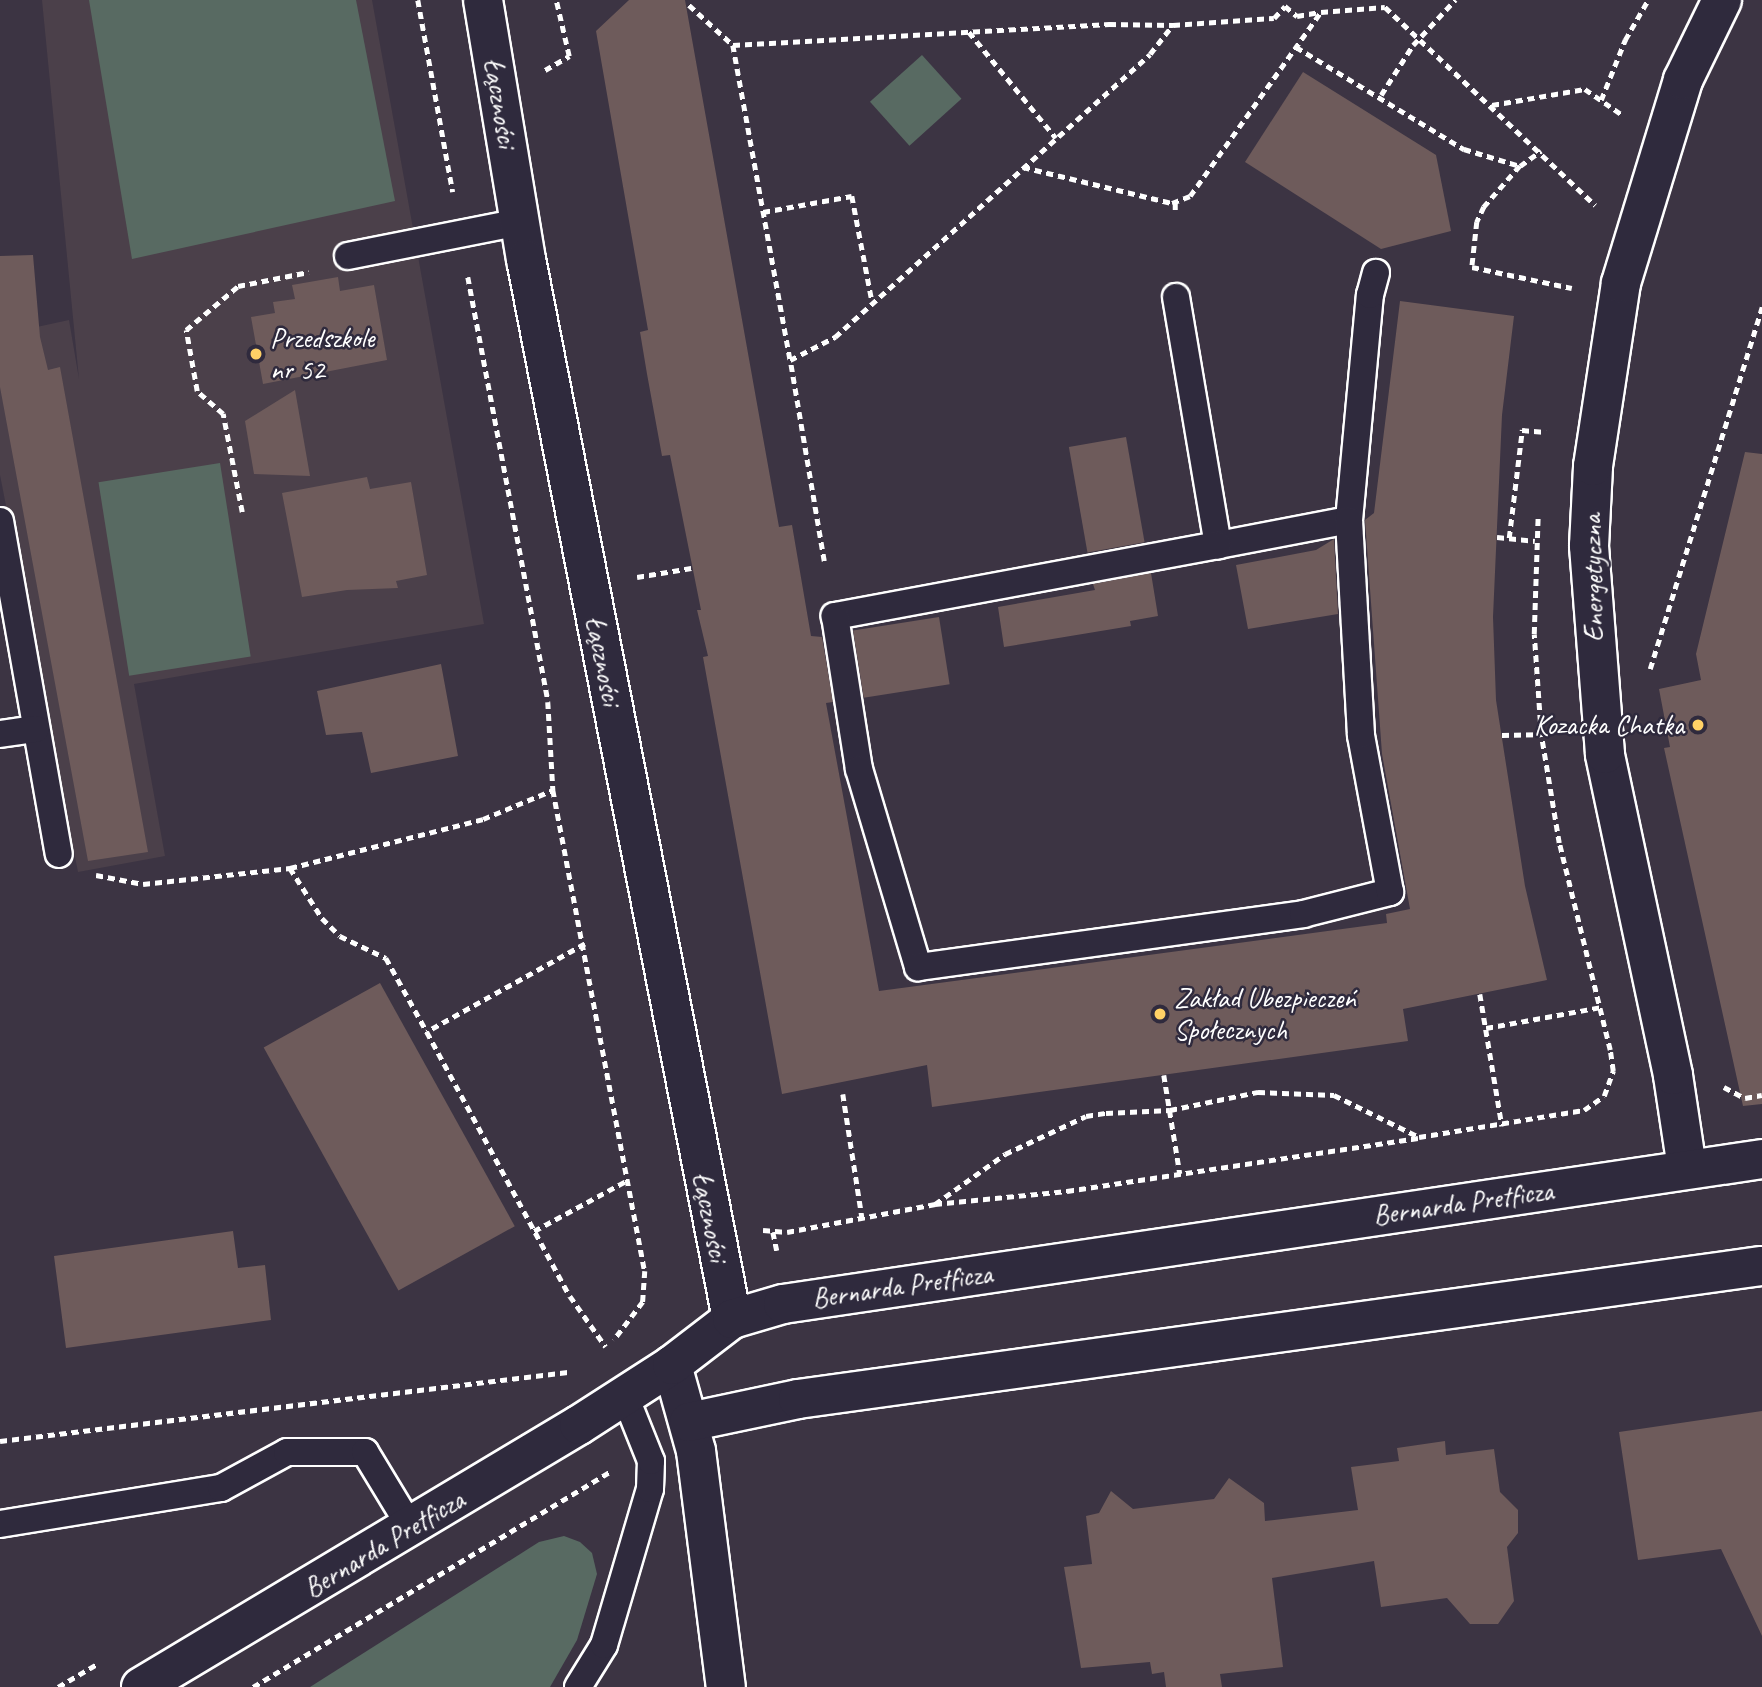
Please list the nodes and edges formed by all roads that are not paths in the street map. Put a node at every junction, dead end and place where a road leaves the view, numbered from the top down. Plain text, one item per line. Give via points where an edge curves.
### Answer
1 (483, 0) edge
2 (1722, 0) edge
3 (519, 222) junction
4 (348, 256) road end
5 (1376, 273) dead end
6 (1176, 297) dead end
7 (1349, 520) junction
8 (0, 521) edge
9 (1218, 545) junction
10 (36, 729) junction
11 (0, 734) edge
12 (59, 854) road end
13 (1762, 1159) edge
14 (1687, 1168) junction
15 (1762, 1266) edge
16 (732, 1319) junction
17 (672, 1365) junction
18 (625, 1396) junction
19 (689, 1422) junction
20 (0, 1524) edge
21 (411, 1528) junction
22 (141, 1687) edge
23 (578, 1687) edge
24 (726, 1687) edge

1 - 3 street, Łączności
2 - 14 street, Energetyczna via 1682,79 1621,283 1593,466 1589,546 1605,754 1673,1075
3 - 4 lane
3 - 16 street, Łączności
5 - 7 lane via 1370,295
6 - 9 lane
7 - 9 lane
7 - 9 lane via 1361,735 1390,892 1303,914 918,967 859,769 835,616
8 - 10 lane
10 - 11 lane
10 - 12 lane
13 - 14 street, Bernarda Pretficza
14 - 16 street, Bernarda Pretficza via 783,1304
15 - 19 street via 798,1399
16 - 17 street, Bernarda Pretficza
17 - 18 street, Bernarda Pretficza
17 - 19 street
18 - 21 street, Bernarda Pretficza
18 - 23 lane via 647,1447 650,1489 604,1645
19 - 24 street
20 - 21 lane via 221,1488 287,1452 365,1452
21 - 22 street, Bernarda Pretficza

